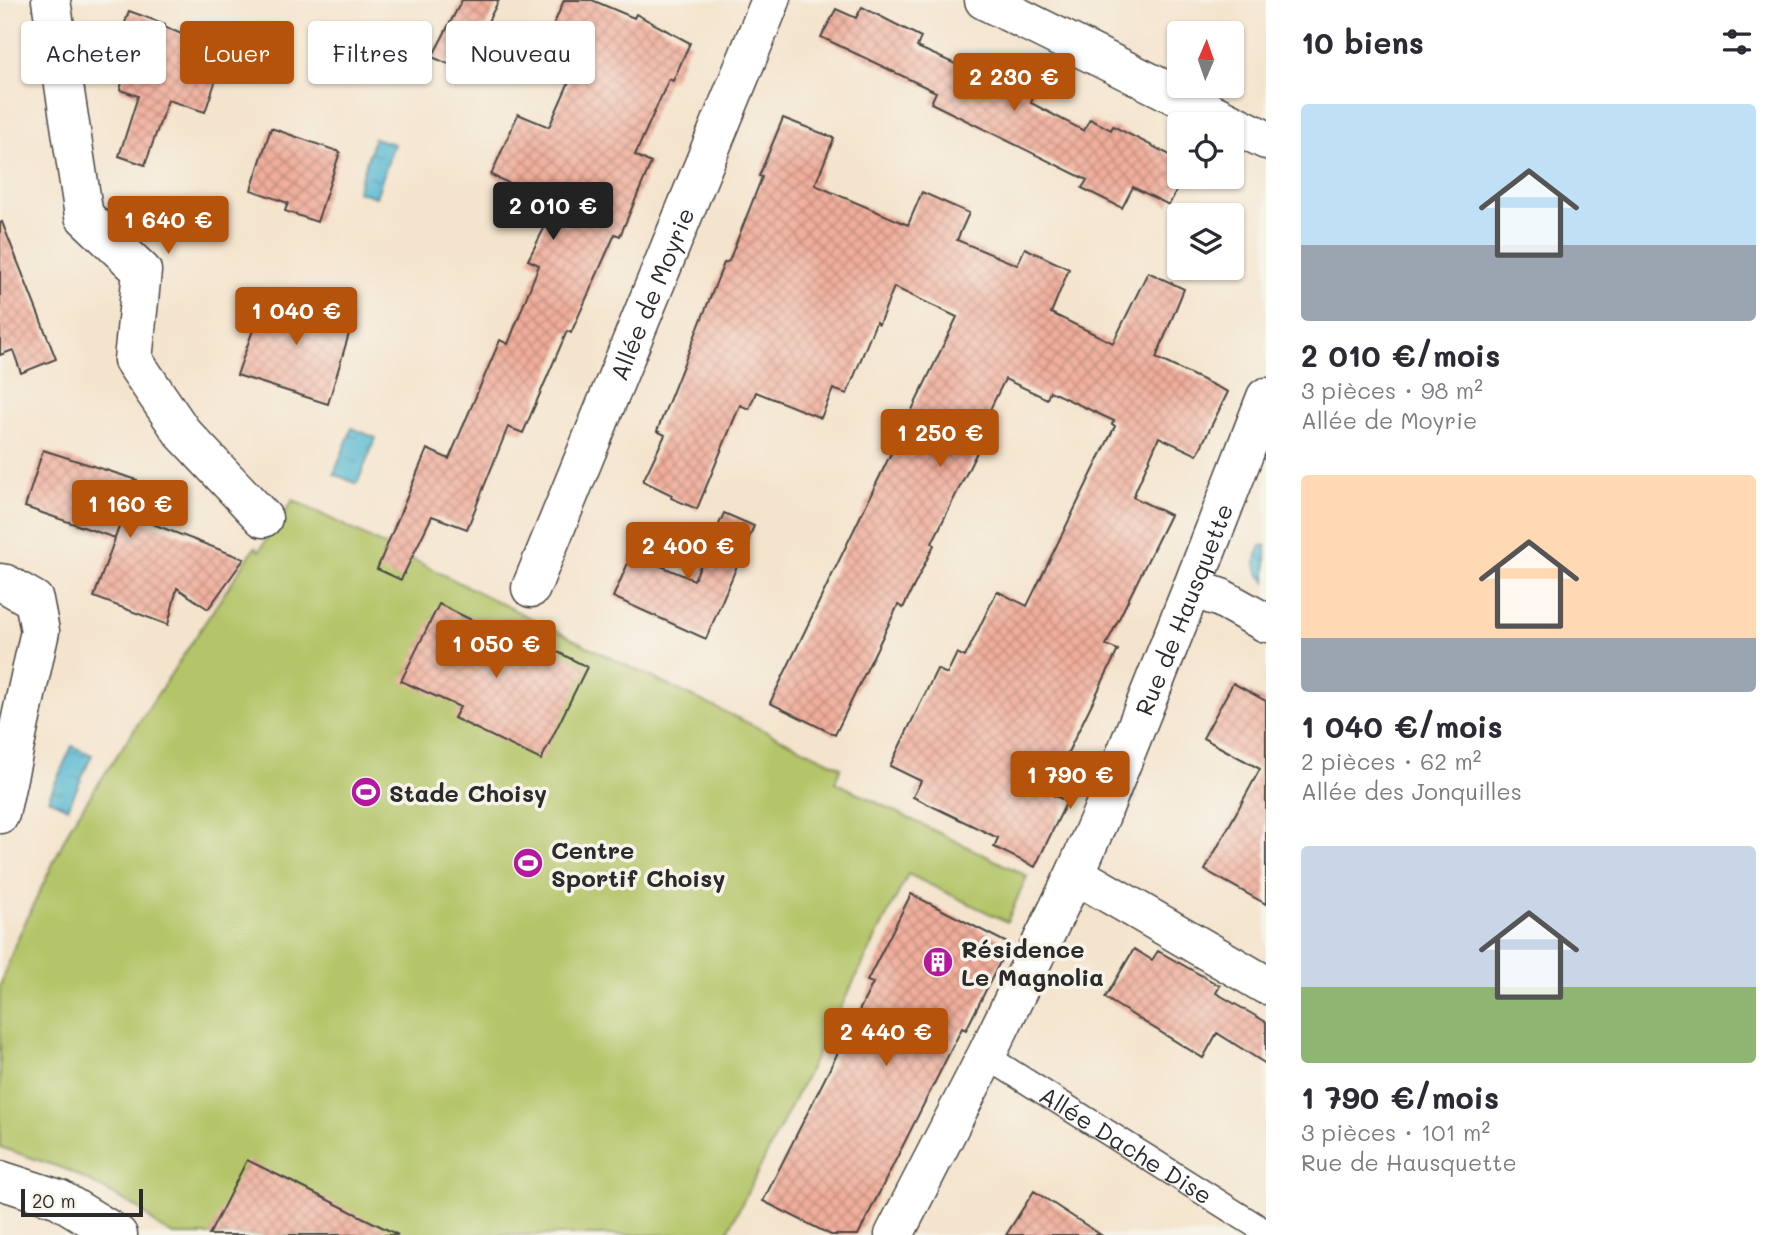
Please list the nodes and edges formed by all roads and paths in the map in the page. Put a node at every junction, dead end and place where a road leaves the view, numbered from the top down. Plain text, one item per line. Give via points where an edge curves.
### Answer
1 (51, 0) edge
2 (771, 0) edge
3 (984, 0) edge
4 (1266, 140) edge
5 (1266, 397) edge
6 (263, 518) dead end
7 (0, 583) edge
8 (531, 588) dead end
9 (1192, 588) junction
10 (1266, 623) edge
11 (0, 814) edge
12 (1075, 874) junction
13 (1266, 985) edge
14 (986, 1056) junction
15 (0, 1180) edge
16 (1266, 1231) edge
17 (118, 1235) edge
18 (894, 1235) edge

1 - 6 street via 84,216 142,271 133,359 182,432
2 - 8 street, Allée de Moyrie
3 - 4 street
5 - 9 street, Rue de Hausquette
7 - 11 street via 34,600 40,631
9 - 10 street via 1222,598
9 - 12 street, Rue de Hausquette
12 - 13 street
12 - 14 street, Rue de Hausquette
14 - 16 lane, Allée Dache Dise
14 - 18 street, Rue de Hausquette
15 - 17 street via 59,1199

